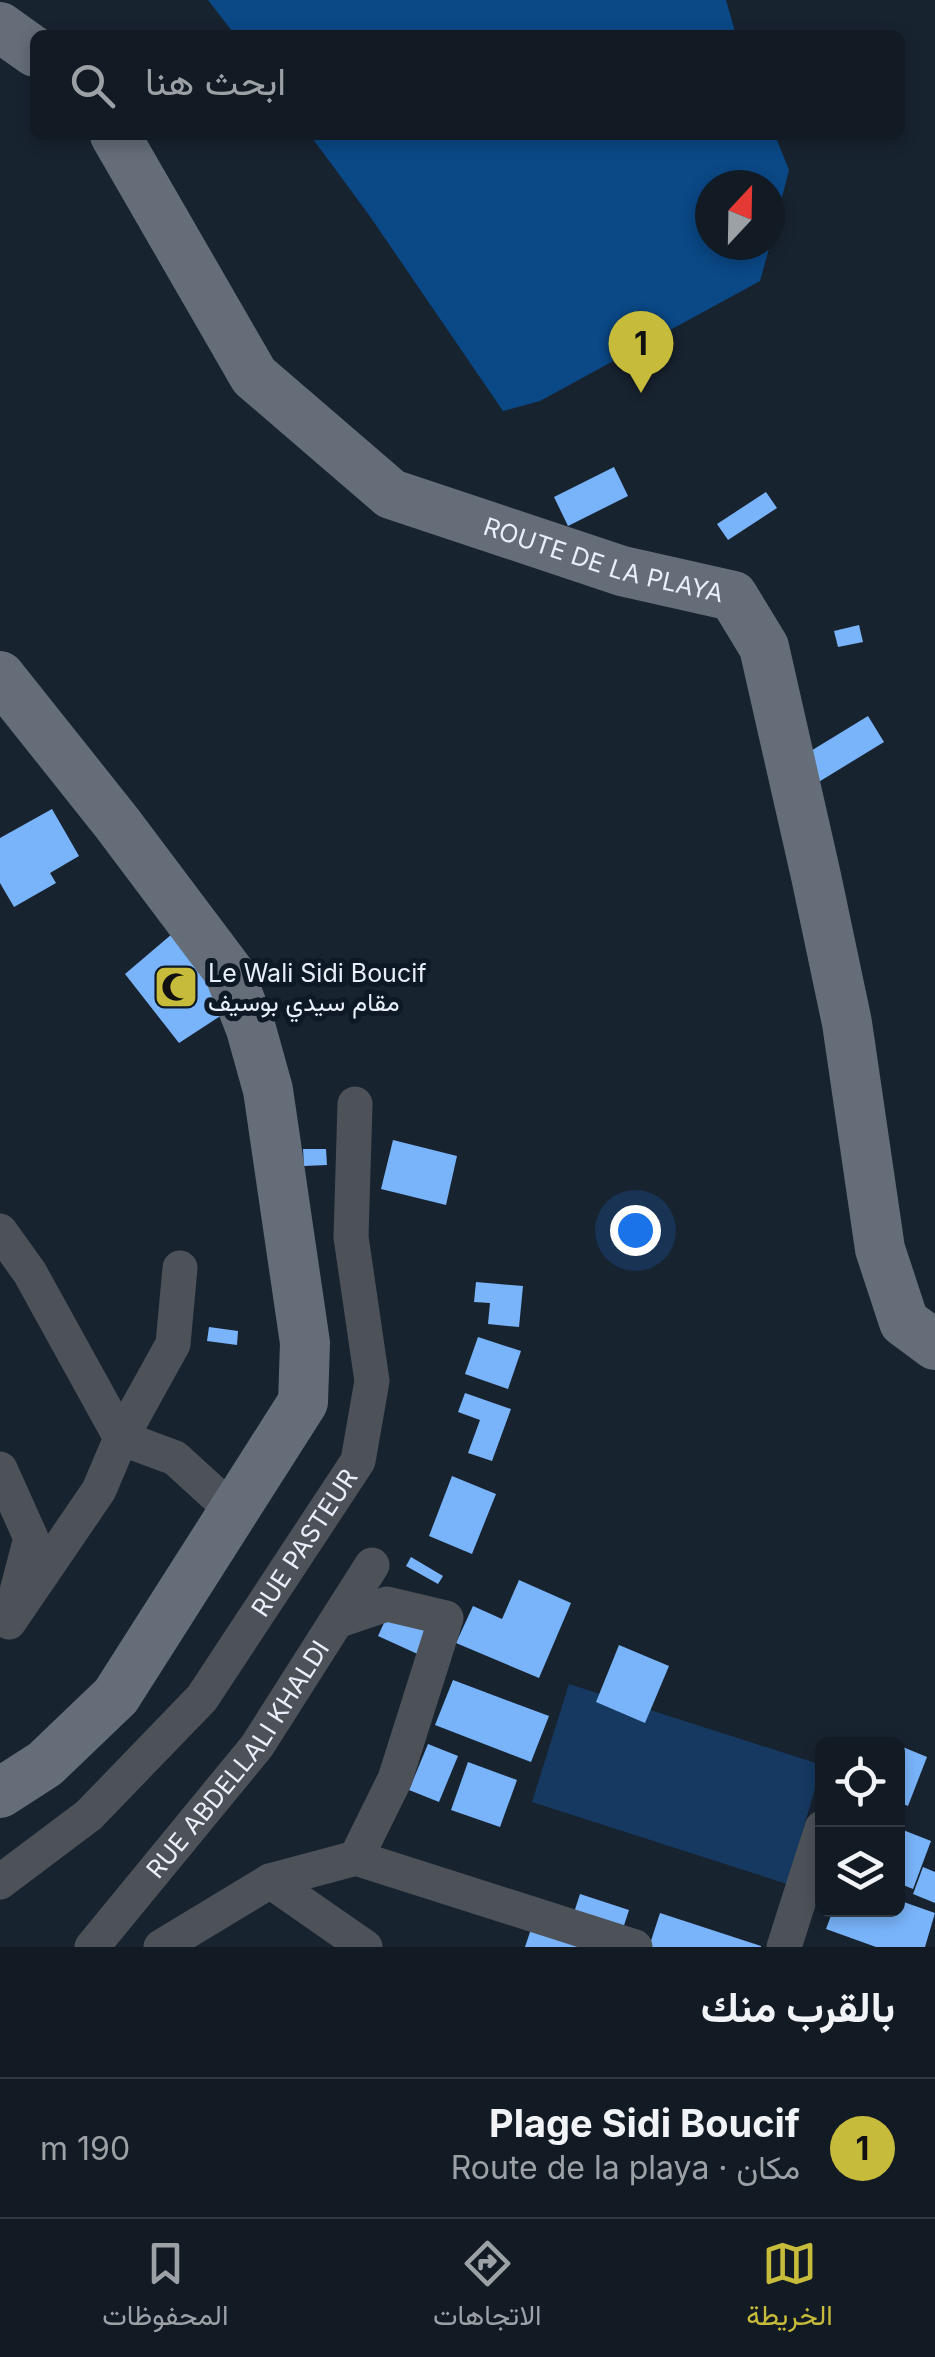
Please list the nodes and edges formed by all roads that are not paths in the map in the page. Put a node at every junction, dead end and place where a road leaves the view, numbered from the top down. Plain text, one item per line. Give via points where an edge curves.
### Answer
1 (0, 27) edge
2 (30, 48) edge
3 (118, 140) edge
4 (0, 676) edge
5 (355, 1104) dead end
6 (0, 1232) edge
7 (180, 1268) dead end
8 (935, 1346) edge
9 (121, 1438) junction
10 (0, 1468) edge
11 (234, 1511) junction
12 (372, 1564) dead end
13 (336, 1621) junction
14 (4, 1627) edge
15 (0, 1793) edge
16 (815, 1850) edge
17 (356, 1858) junction
18 (270, 1881) junction
19 (0, 1882) edge
20 (92, 1947) edge
21 (161, 1947) edge
22 (365, 1947) edge
23 (634, 1947) edge
24 (784, 1947) edge

1 - 2 street
3 - 8 street, ROUTE DE LA PLAYA via 254,376 391,494 622,572 733,596 764,648 816,876 847,1023 880,1249 904,1322
4 - 11 street via 229,972 251,1029 268,1090 305,1343 303,1402
5 - 19 street, RUE PASTEUR via 350,1238 372,1381 358,1461 202,1698 90,1815
6 - 9 street via 30,1273
7 - 9 street via 173,1344
9 - 11 street via 175,1458
9 - 14 street via 100,1490
10 - 14 street via 31,1538
11 - 15 street via 116,1696 45,1764
12 - 13 street, RUE ABDELLALI KHALDI
13 - 17 street via 387,1604 446,1618 395,1779
13 - 20 street, RUE ABDELLALI KHALDI via 257,1746
16 - 24 street
17 - 18 street
17 - 23 street
18 - 21 street
18 - 22 street

